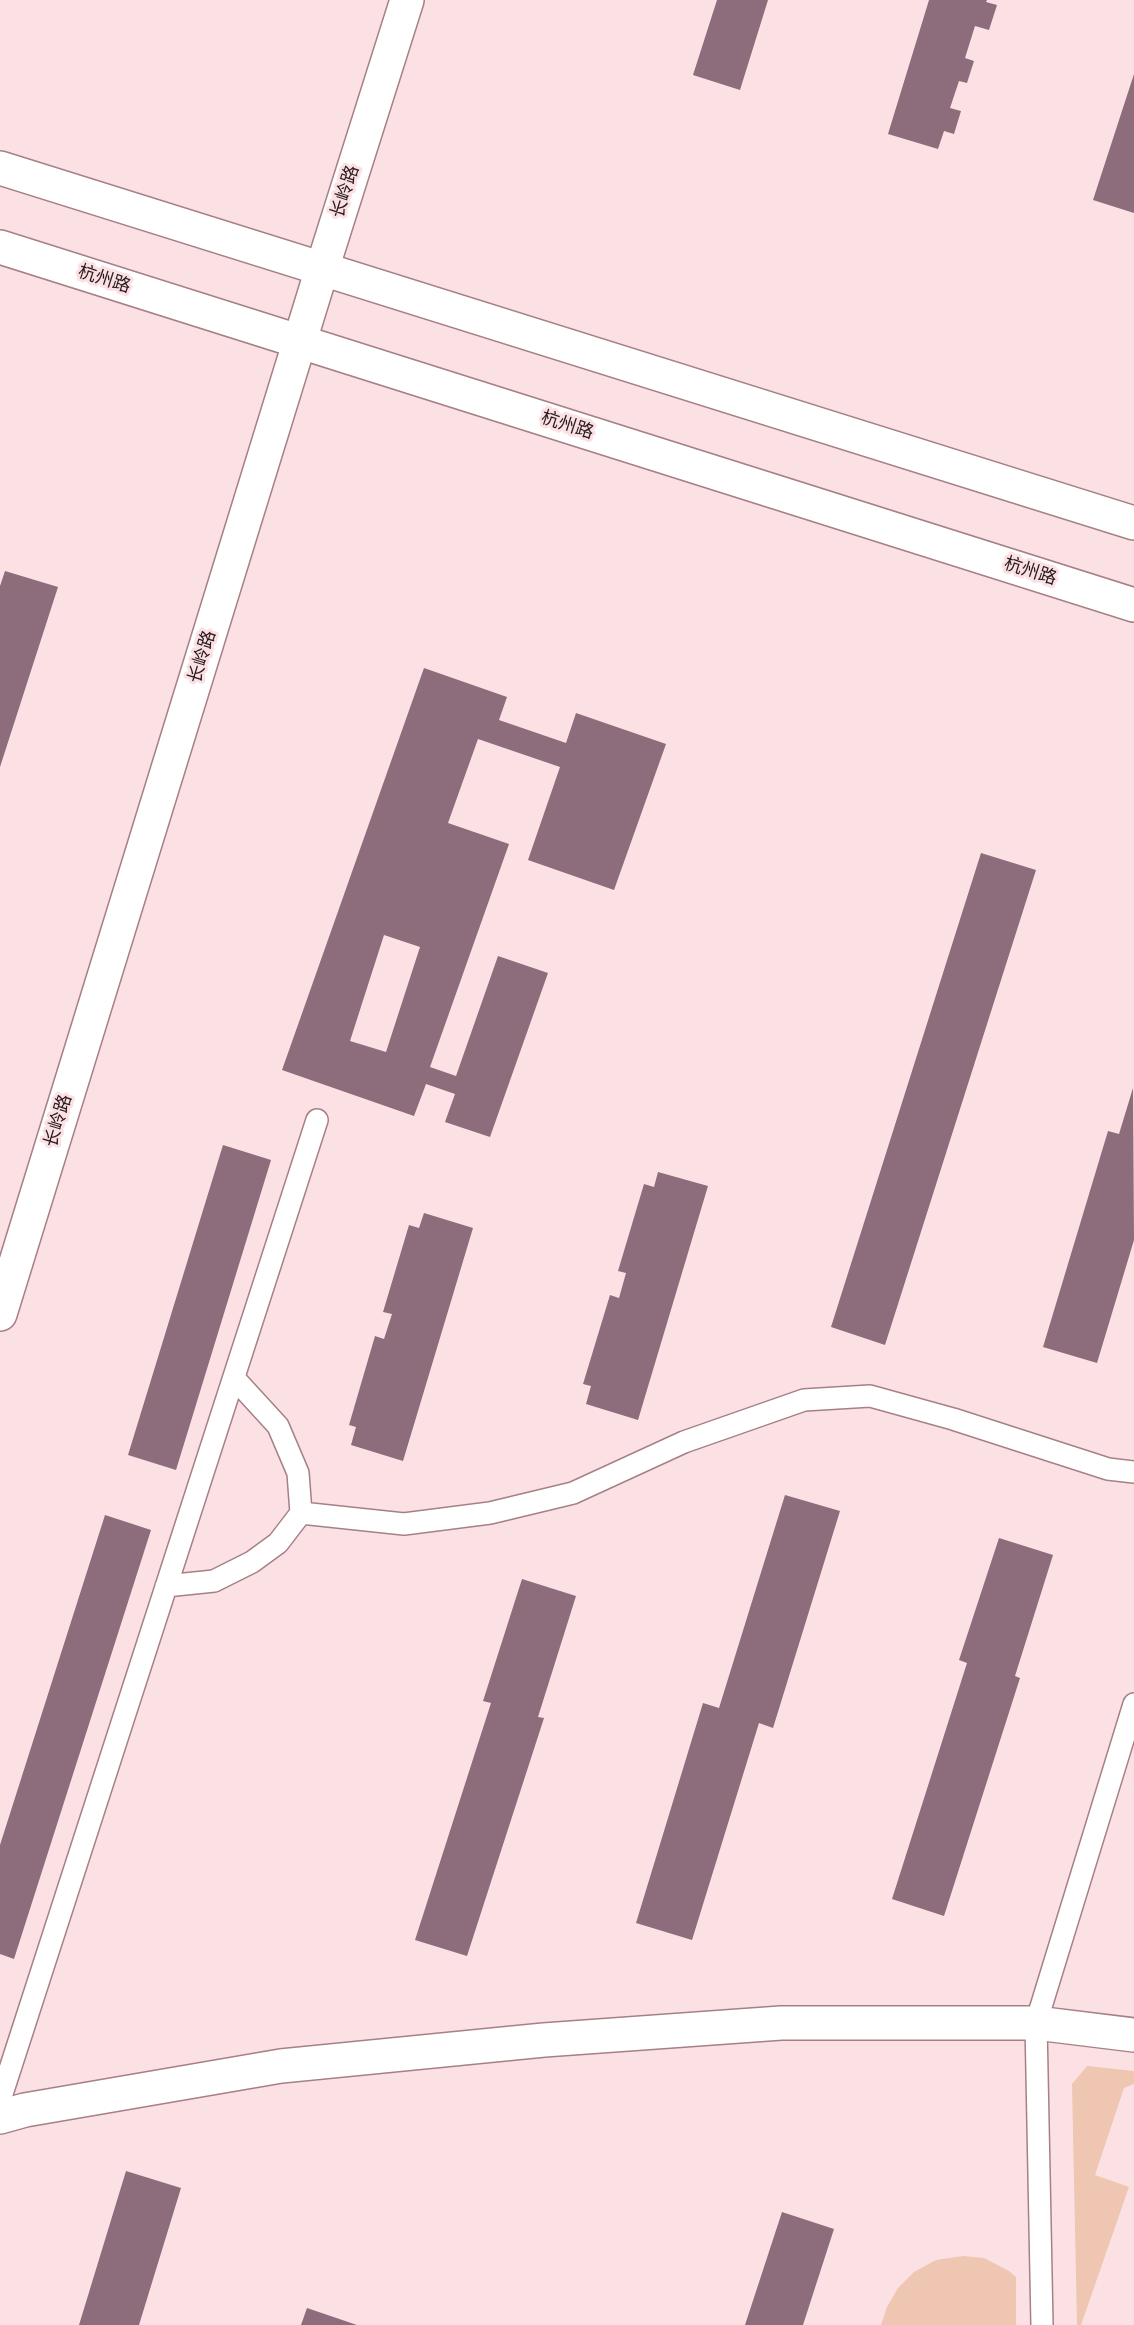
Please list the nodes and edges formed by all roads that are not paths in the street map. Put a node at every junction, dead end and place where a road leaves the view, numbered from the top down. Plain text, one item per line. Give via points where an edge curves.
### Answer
1 (407, 0) edge
2 (0, 168) edge
3 (0, 247) edge
4 (322, 269) junction
5 (300, 342) junction
6 (1134, 523) edge
7 (1134, 605) edge
8 (317, 1120) dead end
9 (0, 1314) edge
10 (234, 1378) junction
11 (1134, 1472) edge
12 (301, 1513) junction
13 (166, 1586) junction
14 (1134, 1704) edge
15 (1036, 2023) junction
16 (1134, 2035) edge
17 (0, 2100) edge
18 (0, 2117) edge
19 (1042, 2325) edge

1 - 4 street, 长岭路
2 - 4 street
3 - 5 street, 杭州路
4 - 5 street, 长岭路
4 - 6 street
5 - 7 street, 杭州路
5 - 9 street, 长岭路
8 - 10 lane
10 - 12 lane via 279,1426 298,1473
10 - 13 lane
11 - 12 lane via 1108,1469 870,1396 804,1400 684,1442 573,1493 490,1513 404,1524
12 - 13 lane via 278,1543 252,1562 214,1581
13 - 17 lane
14 - 15 lane
15 - 16 street
15 - 18 street via 781,2023 544,2040 281,2066
15 - 19 lane

